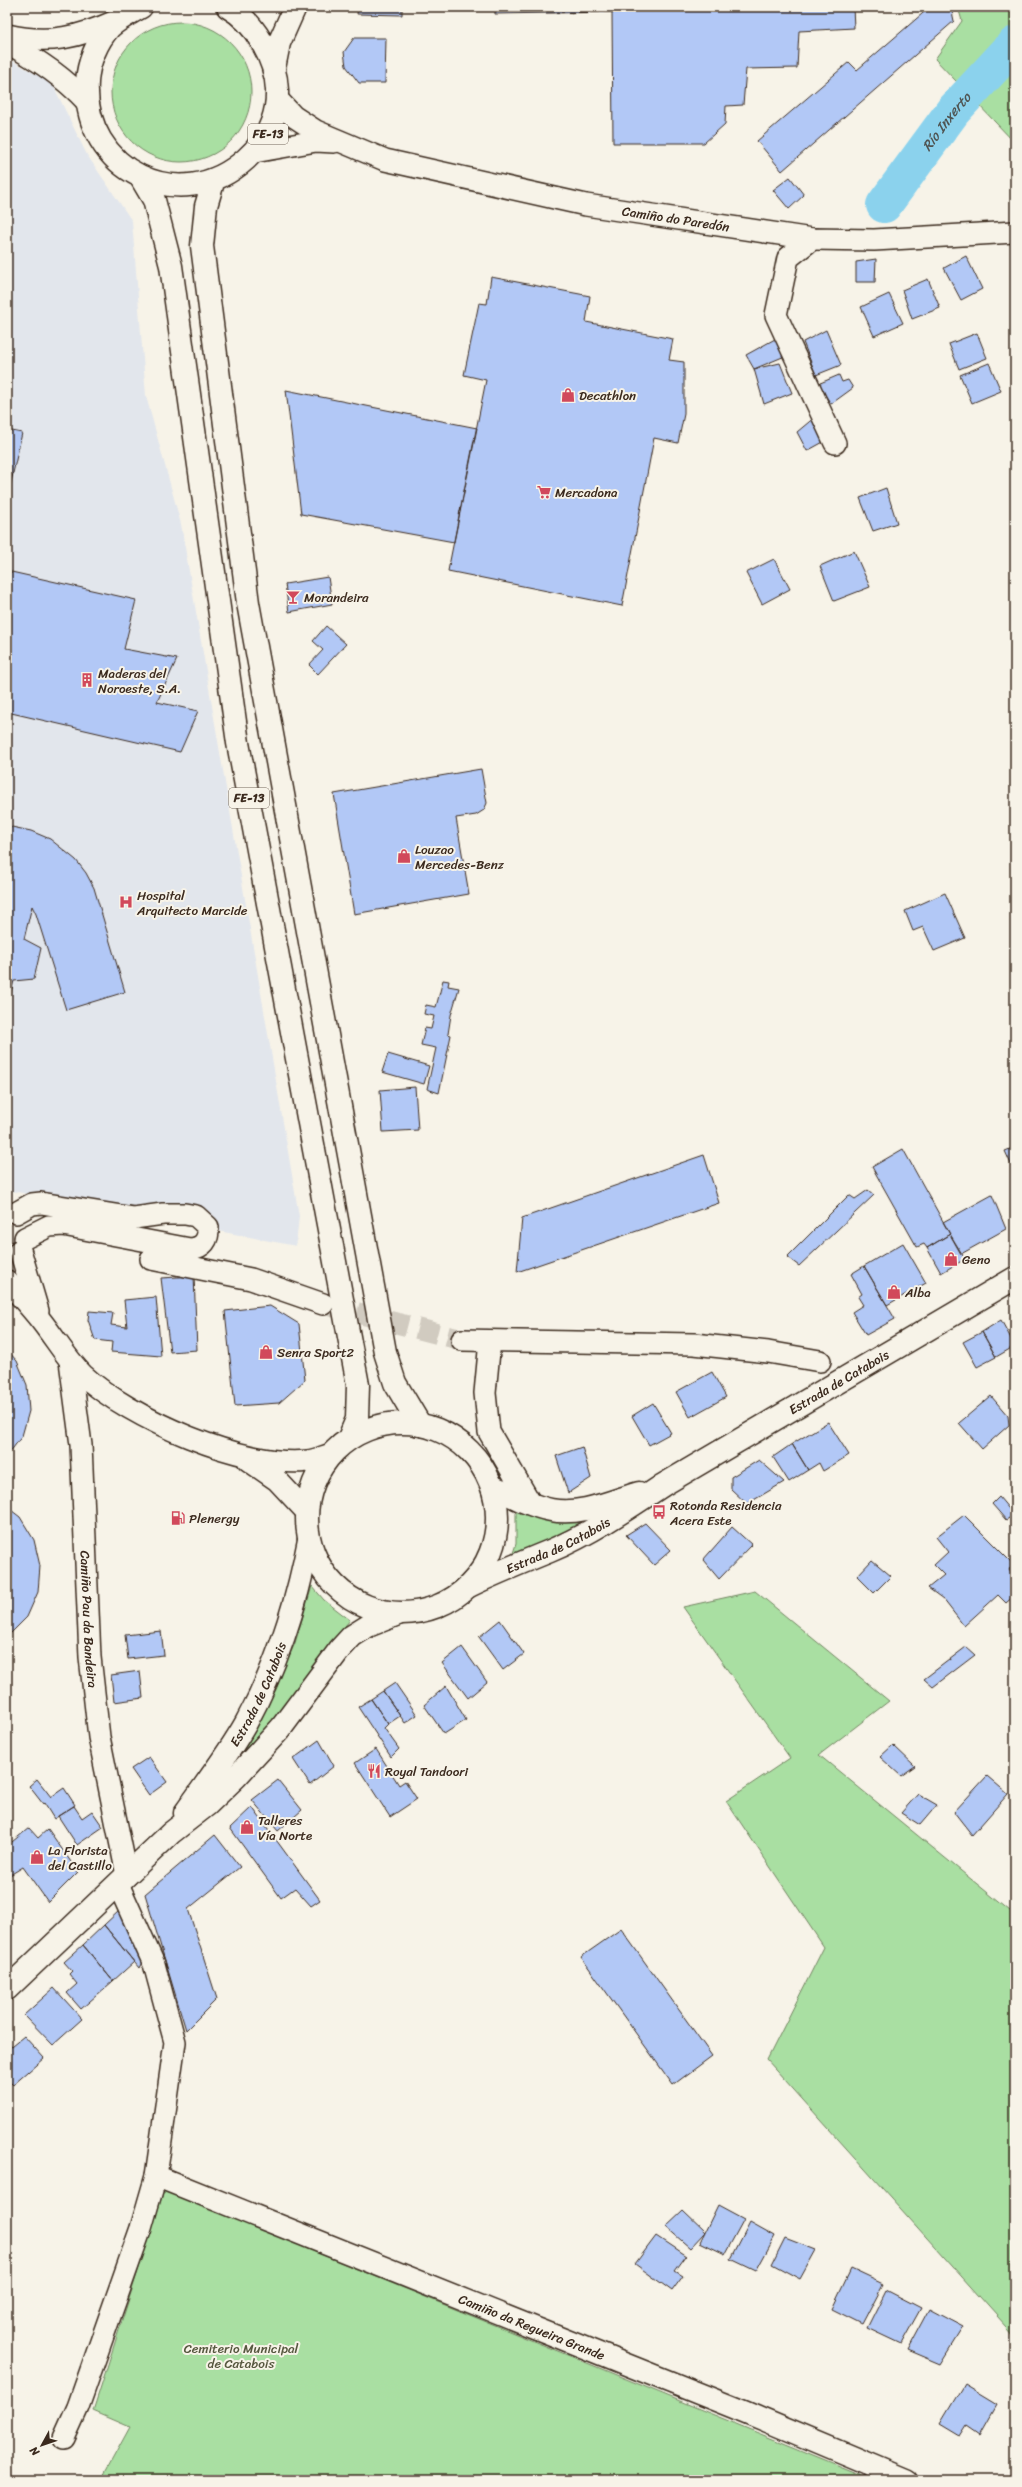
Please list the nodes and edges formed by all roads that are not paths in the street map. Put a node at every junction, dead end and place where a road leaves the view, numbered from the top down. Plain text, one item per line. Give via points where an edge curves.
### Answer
1 (141, 7) edge
2 (231, 7) edge
3 (295, 7) edge
4 (119, 20) junction
5 (7, 35) edge
6 (7, 43) edge
7 (274, 68) junction
8 (278, 100) junction
9 (86, 101) junction
10 (343, 143) junction
11 (254, 152) junction
12 (141, 178) junction
13 (214, 179) junction
14 (1015, 232) edge
15 (812, 239) junction
16 (835, 443) dead end
17 (11, 1211) edge
18 (17, 1250) edge
19 (151, 1259) dead end
20 (1015, 1278) edge
21 (7, 1281) edge
22 (323, 1304) tunnel mouth
23 (42, 1322) junction
24 (462, 1340) tunnel mouth
25 (490, 1341) junction
26 (70, 1361) junction
27 (820, 1361) dead end
28 (420, 1425) junction
29 (353, 1429) junction
30 (240, 1454) junction
31 (331, 1454) junction
32 (663, 1485) junction
33 (494, 1488) junction
34 (531, 1504) junction
35 (305, 1510) junction
36 (309, 1539) junction
37 (469, 1586) junction
38 (398, 1614) junction
39 (171, 1833) junction
40 (122, 1880) junction
41 (7, 1989) edge
42 (156, 2176) junction
43 (64, 2438) dead end
44 (907, 2480) edge

1 - 4 main road, FE-13
2 - 7 main road, FE-13 via 266,47
3 - 7 main road via 279,43
4 - 5 street via 86,35 61,39
4 - 9 main road, FE-13 via 110,28 92,56 88,70
6 - 9 street via 44,63 72,85
7 - 8 main road, FE-13
8 - 10 street, Camiño do Paredón via 293,116 316,131
8 - 11 main road, FE-13 via 268,134
9 - 12 main road, FE-13 via 92,125 106,150
10 - 11 street via 316,141
10 - 15 street, Camiño do Paredón via 385,160 586,205
11 - 13 main road, FE-13 via 238,166
12 - 13 main road, FE-13 via 186,186
12 - 29 main road, FE-13 via 154,200 171,266 238,744 358,1384
13 - 28 main road, FE-13 via 206,206 202,246 248,603 385,1352 395,1383
14 - 15 street, Camiño do Paredón via 874,240
15 - 16 street via 788,258 776,315
17 - 18 street via 22,1221
17 - 18 street via 41,1203 124,1218 185,1214 196,1216 208,1227 209,1235 198,1248 190,1249 63,1225 49,1226
18 - 23 street
19 - 22 street via 251,1279
20 - 32 main road, Estrada de Catabois
21 - 23 street
23 - 26 street
24 - 25 street
25 - 27 street via 694,1344
25 - 34 street via 485,1393 489,1432
26 - 30 street via 85,1376 126,1407 169,1428
26 - 40 street, Camiño Pau da Bandeira via 80,1444 91,1664 99,1737
28 - 29 main road, Estrada de Catabois via 383,1425 366,1430
28 - 33 main road, Estrada de Catabois via 440,1431 458,1442 480,1464
29 - 31 main road, Estrada de Catabois
30 - 31 street via 260,1460 287,1462 310,1461
30 - 35 street via 278,1480
31 - 35 main road, Estrada de Catabois via 314,1480
32 - 34 main road, Estrada de Catabois via 588,1509 552,1511
32 - 37 main road, Estrada de Catabois via 582,1535
33 - 34 main road, Estrada de Catabois
33 - 37 main road, Estrada de Catabois via 497,1518 494,1543 484,1566
35 - 36 main road, Estrada de Catabois
36 - 38 main road, Estrada de Catabois via 327,1578 347,1596 371,1609
36 - 39 main road, Estrada de Catabois via 302,1578 267,1681 227,1754
37 - 38 main road, Estrada de Catabois via 448,1602 424,1611
38 - 39 main road, Estrada de Catabois via 368,1626 352,1636 262,1750 207,1805
39 - 40 main road, Estrada de Catabois
40 - 41 main road, Estrada de Catabois
40 - 42 street, Camiño Pau da Bandeira via 154,1964 175,2042
42 - 43 street, Camiño Pau da Bandeira via 136,2243 78,2407
42 - 44 street, Camiño da Regueira Grande via 745,2412

